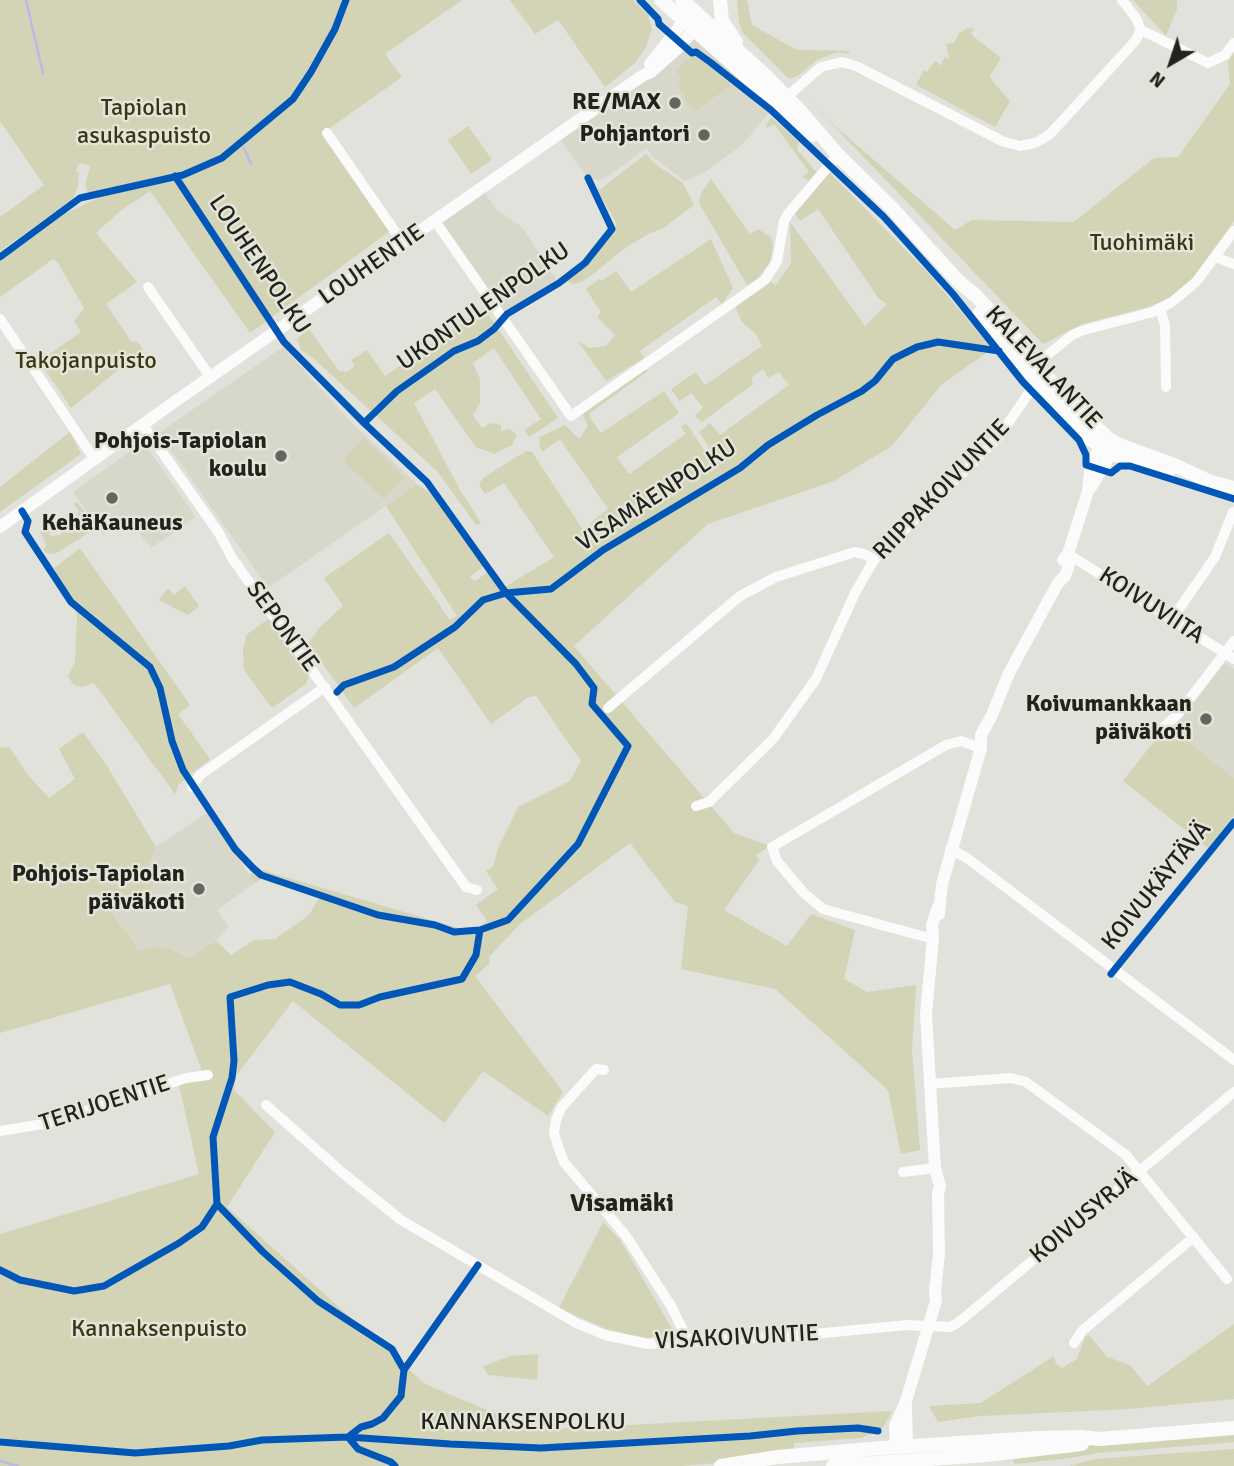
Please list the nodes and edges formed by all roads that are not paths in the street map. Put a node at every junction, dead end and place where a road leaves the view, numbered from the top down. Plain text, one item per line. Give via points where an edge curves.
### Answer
1 (661, 0) edge
2 (717, 0) edge
3 (1122, 0) edge
4 (691, 13) edge
5 (1141, 30) junction
6 (1234, 43) edge
7 (746, 58) junction
8 (782, 100) junction
9 (327, 133) dead end
10 (838, 155) junction
11 (435, 221) junction
12 (1234, 231) edge
13 (403, 243) junction
14 (1215, 257) junction
15 (1234, 264) edge
16 (148, 287) dead end
17 (1160, 309) junction
18 (0, 319) edge
19 (1036, 373) junction
20 (211, 378) junction
21 (1166, 387) dead end
22 (143, 425) junction
23 (1107, 446) junction
24 (95, 460) junction
25 (1234, 488) edge
26 (1233, 512) edge
27 (0, 527) edge
28 (1068, 554) junction
29 (874, 560) junction
30 (1172, 619) junction
31 (1234, 641) edge
32 (1230, 656) edge
33 (325, 687) junction
34 (608, 709) dead end
35 (1163, 728) dead end
36 (981, 748) junction
37 (192, 787) dead end
38 (696, 806) dead end
39 (950, 849) junction
40 (477, 890) dead end
41 (933, 939) junction
42 (1234, 1060) edge
43 (604, 1070) dead end
44 (208, 1075) dead end
45 (929, 1084) junction
46 (1234, 1092) edge
47 (266, 1105) dead end
48 (0, 1131) edge
49 (935, 1168) junction
50 (1140, 1170) junction
51 (903, 1172) dead end
52 (1194, 1237) junction
53 (1227, 1279) dead end
54 (928, 1325) junction
55 (1074, 1343) dead end
56 (690, 1344) junction
57 (1234, 1428) edge
58 (903, 1459) edge
59 (721, 1466) edge
60 (833, 1466) edge

1 - 4 main road, KALEVALANTIE
2 - 4 main road
2 - 7 main road via 722,21
3 - 5 street
4 - 7 main road, KALEVALANTIE
4 - 8 main road, KALEVALANTIE
4 - 11 street, LOUHENTIE via 642,76
5 - 6 street via 1208,63 1225,55
5 - 8 street via 1122,58 1064,120 1040,141 1027,145 1002,141 842,62 821,67
7 - 8 main road, KALEVALANTIE
8 - 10 main road, KALEVALANTIE via 823,134
9 - 13 street
10 - 11 street via 788,214 777,261 765,280 571,416
10 - 19 main road, KALEVALANTIE via 891,207
11 - 13 street, LOUHENTIE
12 - 14 street
13 - 20 street, LOUHENTIE
14 - 15 street
14 - 17 street via 1184,293
16 - 20 street
17 - 19 street via 1072,335
17 - 21 street via 1165,322
18 - 24 street
19 - 23 main road, KALEVALANTIE
19 - 29 street, RIIPPAKOIVUNTIE via 998,438
20 - 22 street, LOUHENTIE
22 - 24 street, LOUHENTIE
22 - 33 street, SEPONTIE
23 - 25 main road, KALEVALANTIE
23 - 28 street via 1090,472
24 - 27 street, LOUHENTIE
26 - 30 street via 1215,557
28 - 30 street, KOIVUVIITA
28 - 36 street via 1057,573 1058,583 981,735
29 - 34 street via 855,552 776,577 740,596
29 - 38 street, RIIPPAKOIVUNTIE via 816,679 773,739 709,802
30 - 32 street, KOIVUVIITA
31 - 32 street
32 - 35 street
33 - 37 street via 200,775
33 - 40 street, SEPONTIE via 466,887
36 - 39 street
36 - 41 street via 961,741 946,745 772,847 777,861 823,909
39 - 41 street
39 - 42 street
41 - 45 street via 926,1014
43 - 56 street via 596,1069 561,1108 554,1133 559,1149 564,1162 626,1236
44 - 48 street, TERIJOENTIE via 49,1123
45 - 49 street
45 - 50 street via 1021,1079
46 - 50 street, KOIVUSYRJÄ
47 - 56 street, VISAKOIVUNTIE via 401,1220 576,1323 648,1344
49 - 51 street
49 - 54 street via 939,1254
50 - 52 street
50 - 54 street, KOIVUSYRJÄ via 959,1322 945,1328
52 - 53 street
52 - 55 street via 1082,1331
54 - 56 street, VISAKOIVUNTIE
54 - 58 street via 906,1401
57 - 58 main road
58 - 59 main road via 778,1457
58 - 60 main road

